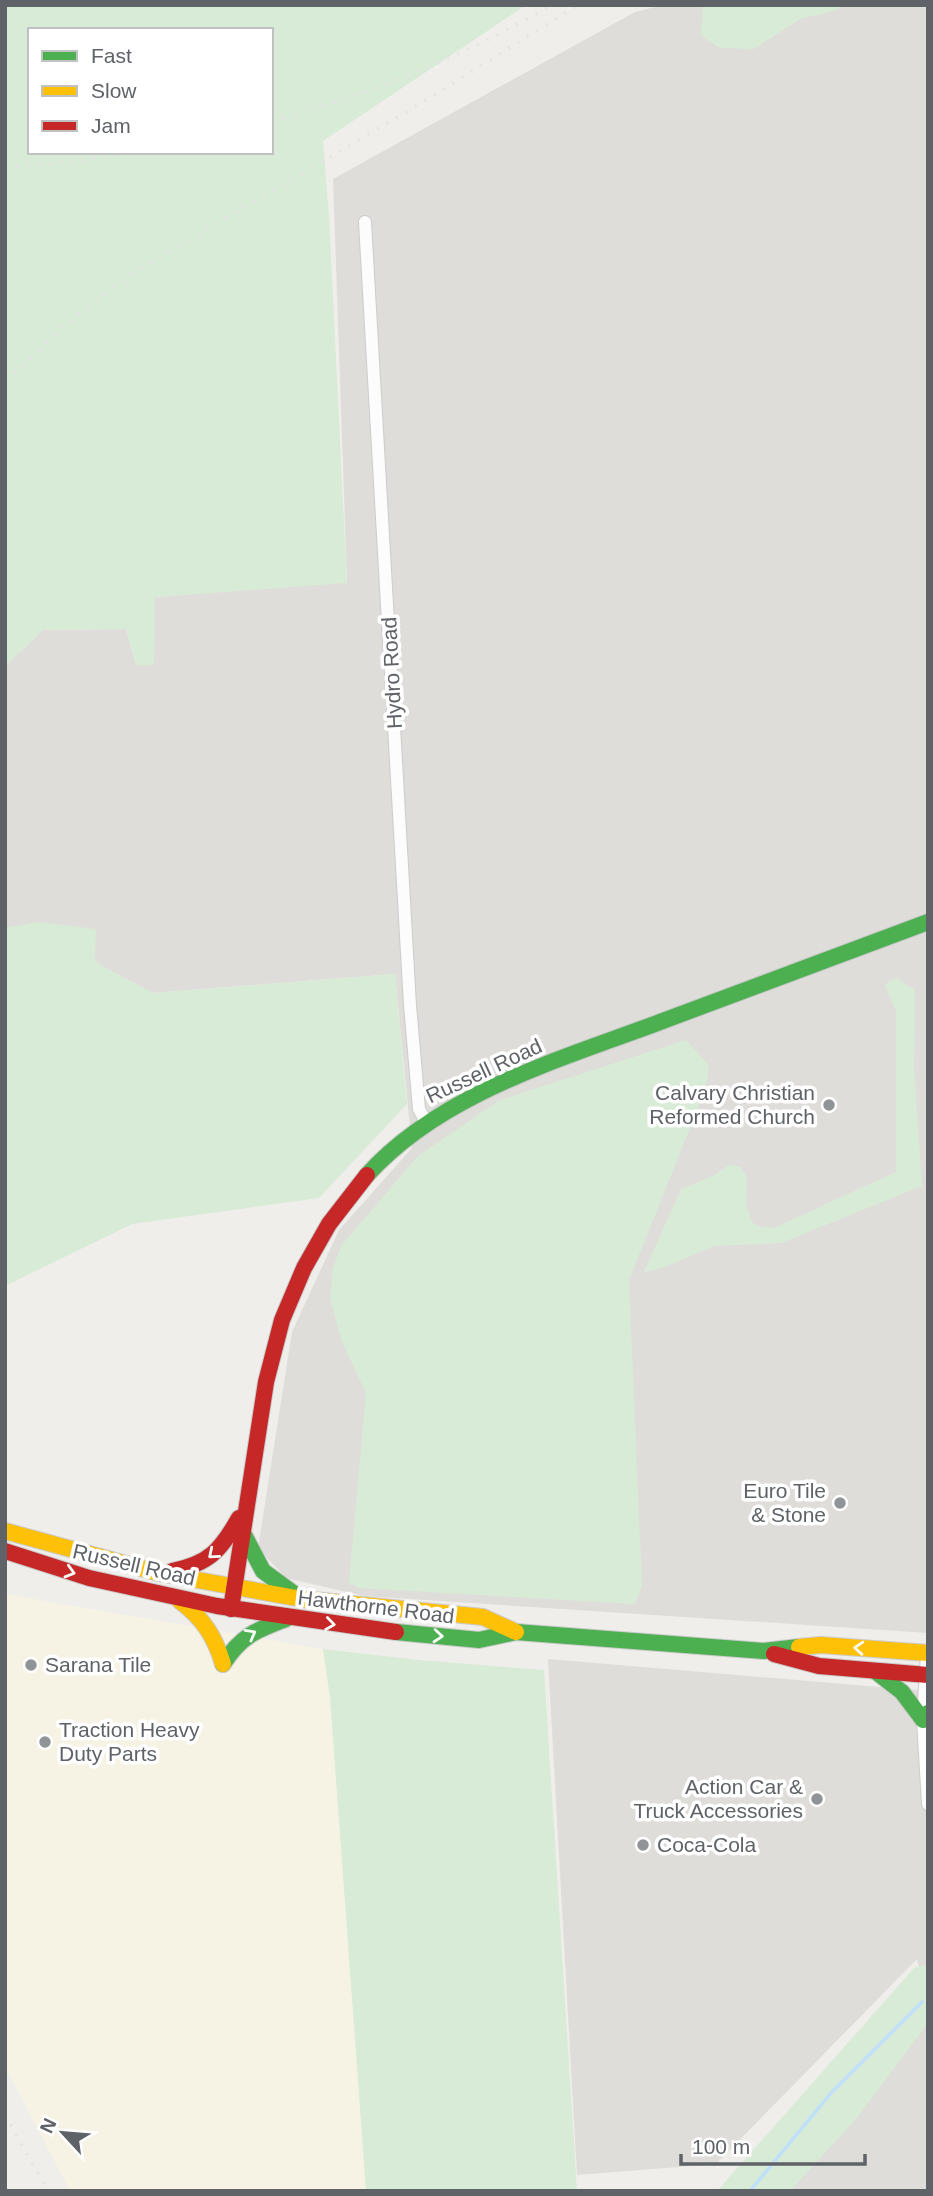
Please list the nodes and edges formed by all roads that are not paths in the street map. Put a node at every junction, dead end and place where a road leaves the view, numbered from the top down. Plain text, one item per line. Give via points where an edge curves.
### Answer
1 (365, 222) dead end
2 (928, 922) edge
3 (426, 1122) junction
4 (246, 1506) junction
5 (5, 1531) edge
6 (242, 1531) junction
7 (5, 1551) edge
8 (159, 1573) junction
9 (234, 1586) junction
10 (174, 1597) junction
11 (302, 1599) junction
12 (232, 1609) junction
13 (289, 1618) junction
14 (516, 1632) junction
15 (764, 1651) junction
16 (927, 1653) edge
17 (875, 1671) junction
18 (926, 1675) edge
19 (925, 1716) edge
20 (928, 1804) edge

1 - 3 street, Hydro Road via 410,1005 419,1109
2 - 3 main road, Russell Road via 561,1059 459,1101
3 - 4 main road, Russell Road via 356,1186 304,1268 282,1320 268,1373
4 - 6 main road, Russell Road
4 -> 8 main road via 212,1558
5 - 8 main road, Russell Road
6 - 9 main road, Russell Road
6 - 11 main road via 263,1571
7 -> 10 main road, Russell Road via 89,1578
8 - 9 main road, Russell Road
9 - 11 main road, Hawthorne Road
9 - 12 main road, Russell Road
10 - 12 main road, Russell Road
10 -> 13 main road via 208,1624 223,1664 248,1633
11 - 14 main road, Hawthorne Road via 483,1617
12 - 13 main road, Hawthorne Road
13 -> 14 main road, Hawthorne Road via 479,1640
14 - 15 main road, Hawthorne Road
16 -> 15 main road, Hawthorne Road via 821,1645
15 - 17 main road, Hawthorne Road via 819,1666
16 - 18 street
17 - 18 main road, Hawthorne Road
17 - 19 main road
18 - 19 street
19 - 20 street

